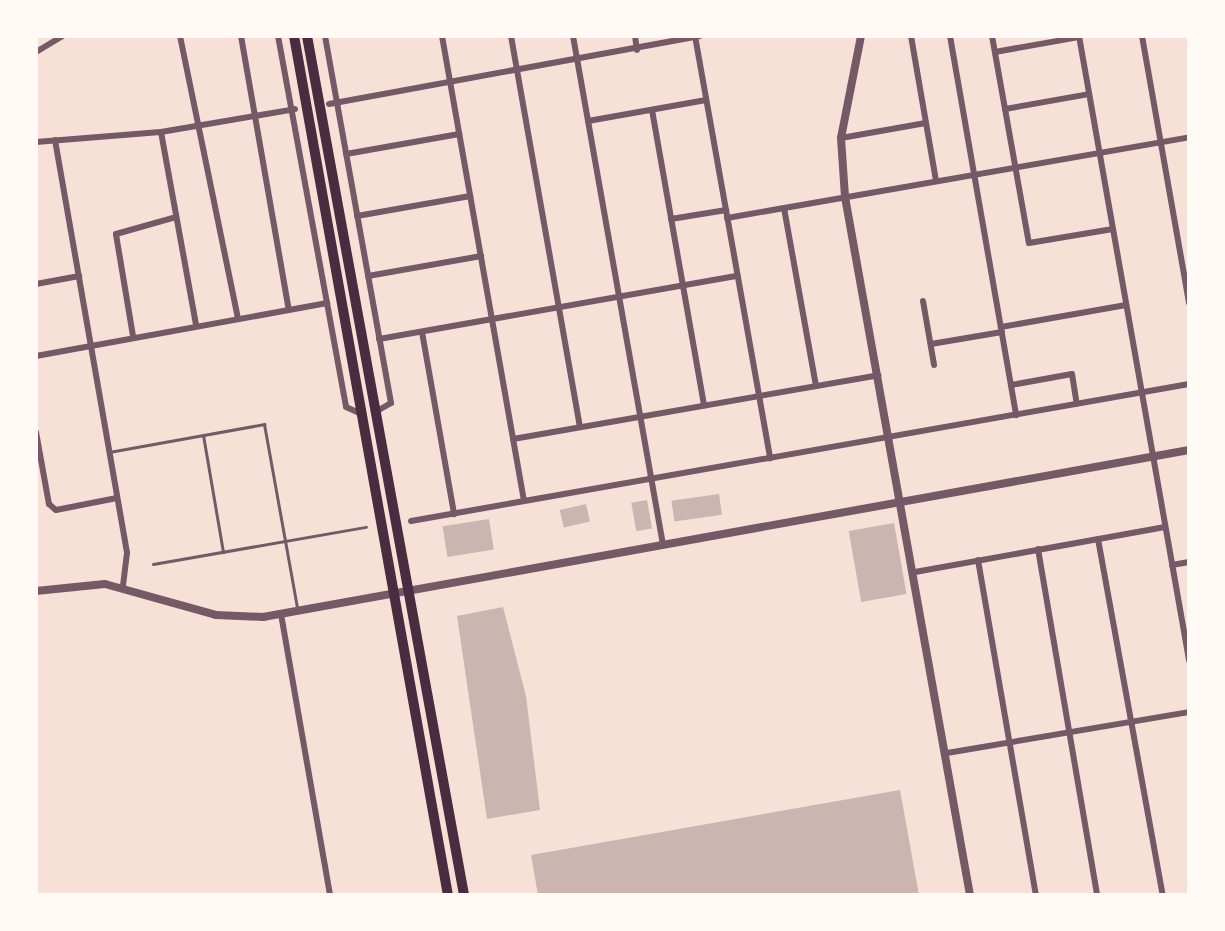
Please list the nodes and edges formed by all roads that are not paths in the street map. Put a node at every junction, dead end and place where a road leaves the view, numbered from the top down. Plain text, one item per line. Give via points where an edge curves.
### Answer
1 (63, 36) edge
2 (180, 36) edge
3 (241, 36) edge
4 (278, 36) edge
5 (294, 36) edge
6 (307, 36) edge
7 (327, 36) edge
8 (442, 36) edge
9 (511, 36) edge
10 (573, 36) edge
11 (635, 36) edge
12 (861, 36) edge
13 (911, 36) edge
14 (950, 36) edge
15 (992, 36) edge
16 (1142, 36) edge
17 (697, 37) edge
18 (1079, 37) edge
19 (637, 50) junction
20 (36, 52) edge
21 (995, 52) junction
22 (577, 59) junction
23 (517, 70) junction
24 (450, 82) junction
25 (1089, 94) junction
26 (706, 100) junction
27 (337, 101) junction
28 (329, 104) dead end
29 (1005, 109) junction
30 (293, 110) junction
31 (652, 110) junction
32 (255, 116) junction
33 (588, 121) junction
34 (926, 123) junction
35 (202, 125) junction
36 (161, 132) junction
37 (459, 134) junction
38 (1189, 137) edge
39 (841, 138) junction
40 (55, 140) junction
41 (36, 142) edge
42 (1161, 142) junction
43 (1099, 152) junction
44 (346, 154) junction
45 (1015, 167) junction
46 (974, 174) junction
47 (936, 181) junction
48 (470, 196) junction
49 (845, 197) junction
50 (784, 208) junction
51 (726, 214) junction
52 (357, 216) junction
53 (176, 217) junction
54 (671, 219) junction
55 (1113, 229) junction
56 (481, 256) junction
57 (79, 276) junction
58 (368, 276) junction
59 (738, 276) junction
60 (36, 284) edge
61 (683, 286) junction
62 (619, 297) junction
63 (923, 301) dead end
64 (327, 303) junction
65 (1189, 303) edge
66 (1126, 305) junction
67 (559, 308) junction
68 (289, 310) junction
69 (238, 319) junction
70 (492, 319) junction
71 (196, 325) junction
72 (1001, 329) junction
73 (422, 332) junction
74 (133, 336) junction
75 (379, 339) junction
76 (91, 344) junction
77 (931, 344) junction
78 (36, 356) edge
79 (934, 365) dead end
80 (878, 375) junction
81 (1189, 384) edge
82 (1011, 385) junction
83 (816, 386) junction
84 (1142, 393) junction
85 (759, 396) junction
86 (1077, 404) junction
87 (704, 405) junction
88 (377, 411) junction
89 (365, 413) junction
90 (1016, 415) junction
91 (640, 417) junction
92 (580, 427) junction
93 (36, 432) edge
94 (203, 435) junction
95 (890, 436) junction
96 (513, 439) junction
97 (1189, 450) edge
98 (109, 452) junction
99 (1153, 457) junction
100 (770, 458) junction
101 (651, 479) junction
102 (117, 498) junction
103 (524, 501) junction
104 (902, 501) junction
105 (454, 514) junction
106 (411, 521) dead end
107 (366, 527) dead end
108 (1165, 527) junction
109 (1098, 539) junction
110 (285, 541) junction
111 (663, 545) junction
112 (1038, 549) junction
113 (223, 552) junction
114 (978, 560) junction
115 (1189, 562) edge
116 (153, 564) dead end
117 (1172, 565) junction
118 (915, 572) junction
119 (123, 586) junction
120 (410, 589) junction
121 (36, 591) edge
122 (392, 592) junction
123 (298, 610) junction
124 (281, 614) junction
125 (1189, 660) edge
126 (1189, 712) edge
127 (1131, 723) junction
128 (1070, 733) junction
129 (1011, 744) junction
130 (947, 753) junction
131 (330, 895) edge
132 (448, 895) edge
133 (464, 895) edge
134 (970, 895) edge
135 (1036, 895) edge
136 (1097, 895) edge
137 (1163, 895) edge

1 - 20 street
2 - 35 street
3 - 32 street
4 - 30 street
5 - 89 highway
6 - 88 highway
7 - 27 street
8 - 24 street
9 - 23 street
10 - 22 street
11 - 19 street
12 - 39 street
13 - 34 street
14 - 46 street
15 - 21 street
16 - 42 street
17 - 19 street
17 - 26 street
18 - 21 street
18 - 25 street
19 - 22 street
21 - 29 street
22 - 23 street
22 - 33 street
23 - 24 street
23 - 67 street
24 - 27 street
24 - 37 street
25 - 29 street
25 - 43 street
26 - 31 street
26 - 51 street
27 - 28 street
27 - 44 street
29 - 45 street
30 - 32 street
30 - 64 street
31 - 33 street
31 - 54 street
32 - 35 street
32 - 68 street
33 - 62 street
34 - 39 street
34 - 47 street
35 - 36 street
35 - 69 street
36 - 40 street
36 - 53 street
37 - 44 street
37 - 48 street
38 - 42 street
39 - 49 street
40 - 41 street
40 - 57 street
42 - 43 street
42 - 65 street
43 - 45 street
43 - 55 street
44 - 52 street
45 - 46 street
45 - 55 street via 1029,243
46 - 47 street
46 - 72 street
47 - 49 street
48 - 52 street
48 - 56 street
49 - 50 street
49 - 80 street
50 - 51 street
50 - 83 street
51 - 54 street
51 - 59 street
52 - 58 street
53 - 71 street
53 - 74 street via 116,234
54 - 61 street
55 - 66 street
56 - 58 street
56 - 70 street
57 - 60 street
57 - 76 street
58 - 75 street
59 - 61 street
59 - 85 street
61 - 62 street
61 - 87 street
62 - 67 street
62 - 91 street
63 - 77 street
64 - 68 street
64 - 89 street via 346,407 349,415
66 - 72 street
66 - 84 street
67 - 70 street
67 - 92 street
68 - 69 street
69 - 71 street
70 - 73 street
70 - 96 street
71 - 74 street
72 - 77 street
72 - 82 street
73 - 75 street
73 - 105 street
74 - 76 street
75 - 88 street via 391,403
76 - 78 street
76 - 98 street
77 - 79 street
80 - 83 street
80 - 95 street
81 - 84 street
82 - 86 street via 1072,374
82 - 90 street
83 - 85 street
84 - 86 street
84 - 99 street
85 - 87 street
85 - 100 street
86 - 90 street
87 - 91 street
88 - 120 highway
89 - 122 highway
90 - 95 street
91 - 92 street
91 - 101 street
92 - 96 street
93 - 102 street via 49,504 56,510
94 - 98 lane
94 - 110 lane via 264,424
94 - 113 lane
95 - 100 street
95 - 104 street
96 - 103 street
97 - 99 street
98 - 102 street
99 - 104 street
99 - 108 street
100 - 101 street
101 - 103 street
101 - 111 street
102 - 119 street via 127,553
103 - 105 street
104 - 111 street
104 - 118 street
105 - 106 street
107 - 110 lane
108 - 109 street
108 - 117 street
109 - 112 street
109 - 127 street
110 - 113 lane
110 - 123 lane
111 - 120 street
112 - 114 street
112 - 128 street
113 - 116 lane
114 - 118 street
114 - 129 street
115 - 117 street
117 - 125 street
118 - 130 street
119 - 121 street
119 - 124 street via 216,615
120 - 122 street
120 - 133 highway
122 - 123 street
122 - 132 highway
123 - 124 street
124 - 131 street
126 - 127 street
127 - 128 street
127 - 137 street
128 - 129 street
128 - 136 street
129 - 130 street
129 - 135 street
130 - 134 street

